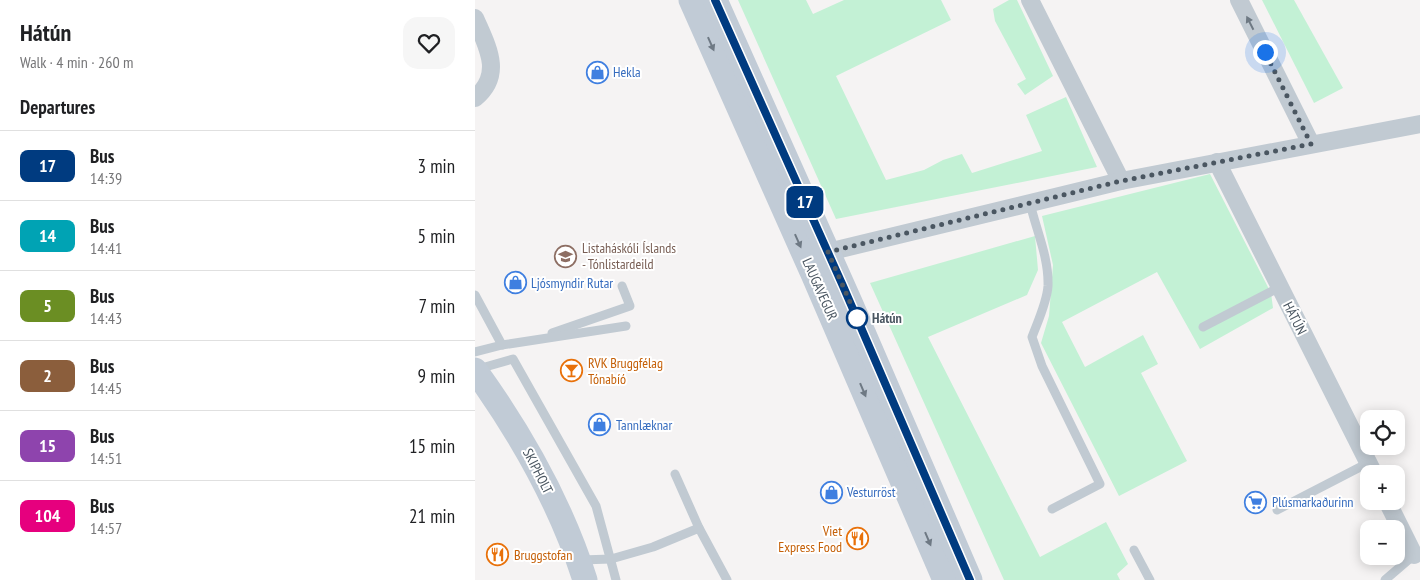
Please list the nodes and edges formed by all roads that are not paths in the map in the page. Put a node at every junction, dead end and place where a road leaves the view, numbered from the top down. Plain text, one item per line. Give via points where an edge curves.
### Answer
1 (691, 0) edge
2 (715, 0) edge
3 (1031, 0) edge
4 (1239, 0) edge
5 (475, 18) edge
6 (475, 98) edge
7 (1420, 124) edge
8 (1311, 144) junction
9 (1217, 162) junction
10 (1121, 181) junction
11 (1030, 203) junction
12 (828, 252) junction
13 (621, 286) dead end
14 (1280, 287) junction
15 (475, 295) edge
16 (626, 326) dead end
17 (1203, 327) dead end
18 (525, 342) junction
19 (502, 345) junction
20 (475, 352) edge
21 (475, 370) edge
22 (1369, 465) edge
23 (1360, 473) edge
24 (675, 474) dead end
25 (1052, 509) dead end
26 (1277, 510) dead end
27 (1392, 510) edge
28 (699, 528) junction
29 (1134, 550) dead end
30 (1415, 555) joint
31 (611, 559) junction
32 (582, 570) edge
33 (616, 580) edge
34 (727, 580) edge
35 (945, 580) edge
36 (970, 580) edge
37 (1150, 580) edge
38 (1385, 580) edge

1 -> 35 main road, LAUGAVEGUR
2 - 12 main road, LAUGAVEGUR
3 - 10 street
8 -> 4 street
5 - 6 street via 489,50 492,67 481,93
7 - 8 street
8 - 9 street
9 - 10 street
9 - 14 street, HÁTÚN
10 - 11 street
11 - 12 street
11 - 25 lane via 1047,263 1048,287 1032,337 1042,366 1100,484
12 - 36 main road, LAUGAVEGUR
13 - 18 lane via 630,306
14 - 17 lane
14 - 22 street, HÁTÚN
15 - 19 lane
16 - 18 lane
18 - 19 lane
19 - 20 lane
21 - 31 lane via 513,359 596,506
21 - 32 main road, SKIPHOLT via 538,467
23 - 26 lane
24 - 28 lane
27 - 30 street
28 - 31 lane via 653,547
28 - 34 lane
29 - 37 lane
30 - 38 lane
31 - 32 lane
31 - 33 lane

